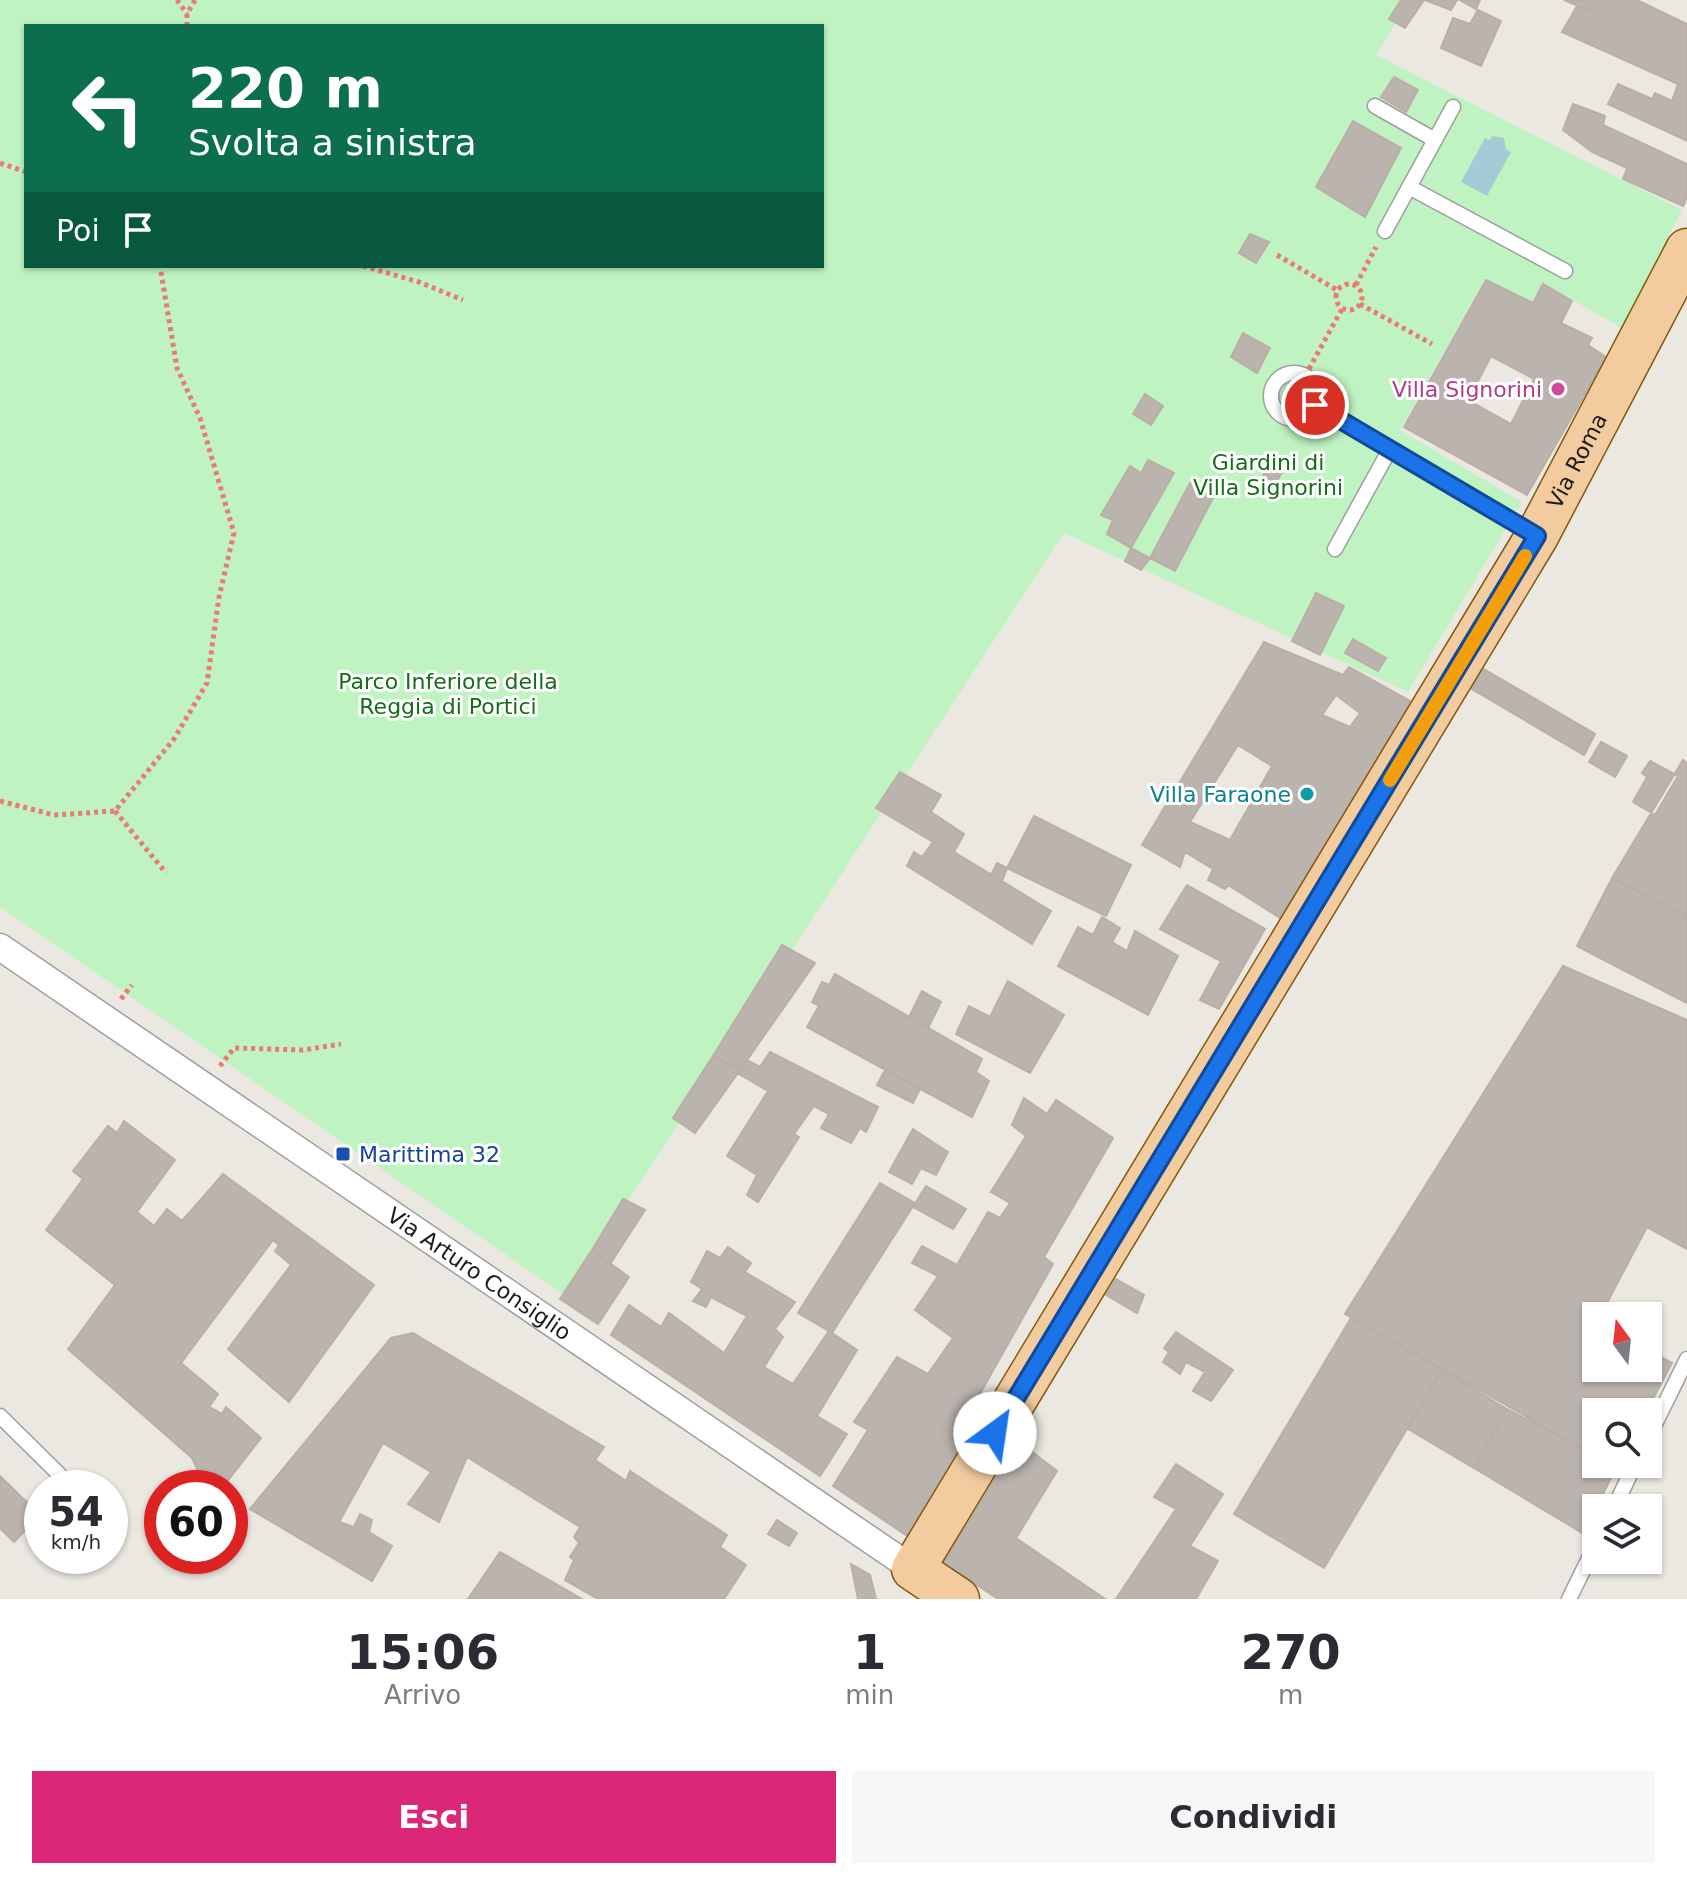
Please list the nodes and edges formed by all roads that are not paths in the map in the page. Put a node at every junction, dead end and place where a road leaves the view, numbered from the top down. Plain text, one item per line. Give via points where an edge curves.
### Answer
1 (1375, 106) dead end
2 (1453, 107) dead end
3 (1435, 140) junction
4 (1409, 187) junction
5 (1385, 231) road end
6 (1687, 250) edge
7 (1565, 271) dead end
8 (1315, 405) junction
9 (1390, 449) junction
10 (1537, 536) junction
11 (1335, 549) dead end
12 (0, 947) edge
13 (1687, 1359) edge
14 (1662, 1410) edge
15 (0, 1416) edge
16 (55, 1470) edge
17 (1582, 1573) edge
18 (915, 1581) edge
19 (958, 1599) edge
20 (1569, 1599) edge

1 - 3 lane
2 - 3 lane
3 - 4 lane
4 - 5 lane
4 - 7 lane
6 - 10 main road, Via Roma
8 - 8 lane via 1315,386 1305,376 1279,378 1271,396 1274,407 1290,419 1309,413
8 - 9 lane
9 - 10 lane
9 - 11 lane
10 - 18 main road, Via Roma
12 - 18 street, Via Arturo Consiglio
13 - 14 lane
15 - 16 lane
17 - 20 lane
18 - 19 main road, Via Arturo Consiglio

